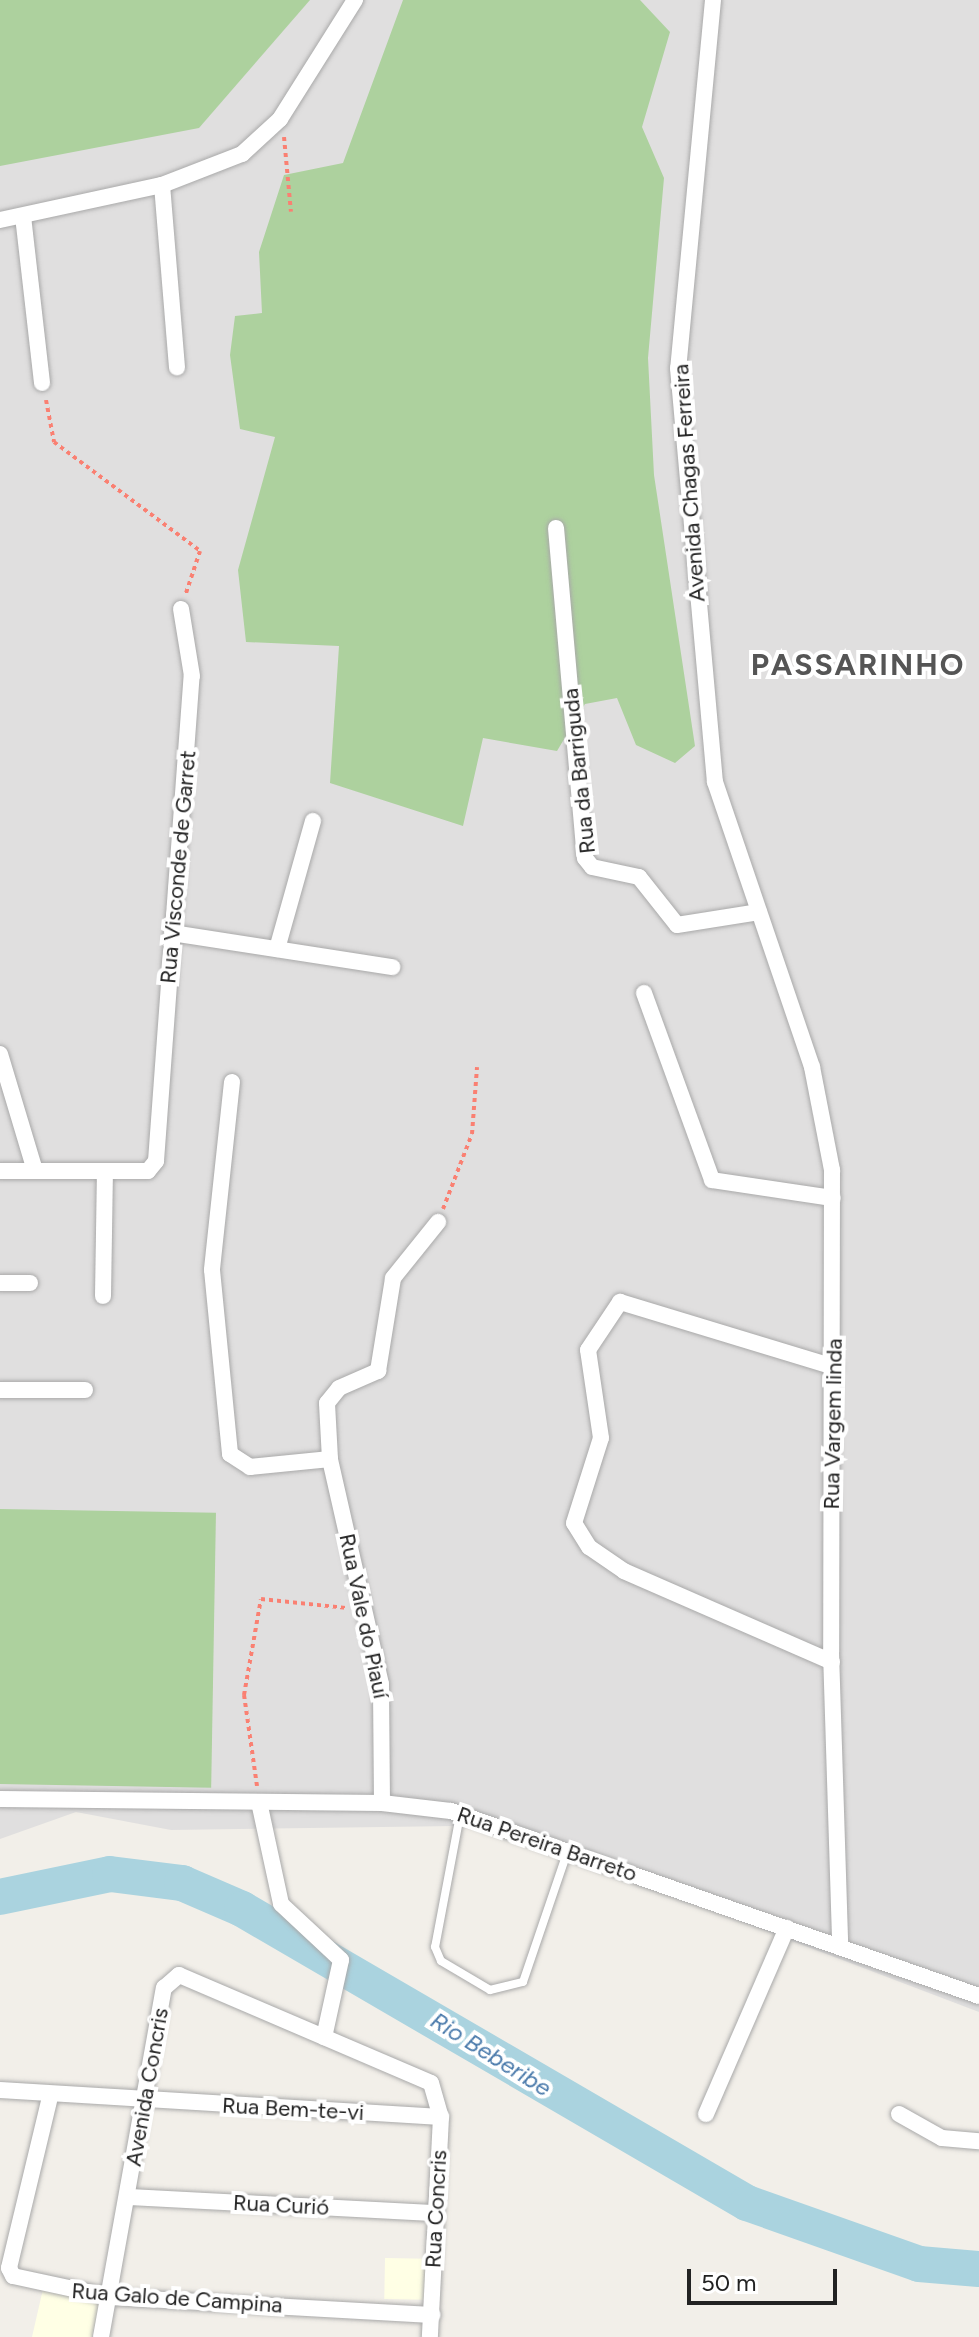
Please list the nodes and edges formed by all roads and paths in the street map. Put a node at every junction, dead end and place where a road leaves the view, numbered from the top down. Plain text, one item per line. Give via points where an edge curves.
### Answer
1 (355, 0) edge
2 (713, 0) edge
3 (280, 119) junction
4 (162, 185) junction
5 (291, 212) dead end
6 (23, 216) junction
7 (0, 220) edge
8 (177, 367) dead end
9 (42, 383) joint
10 (556, 528) dead end
11 (181, 609) joint
12 (313, 821) dead end
13 (759, 912) junction
14 (172, 933) junction
15 (277, 949) junction
16 (392, 967) dead end
17 (644, 993) dead end
18 (0, 1054) edge
19 (477, 1067) dead end
20 (232, 1082) dead end
21 (0, 1171) edge
22 (35, 1171) junction
23 (105, 1172) junction
24 (833, 1198) junction
25 (438, 1222) joint
26 (0, 1283) edge
27 (30, 1283) dead end
28 (103, 1296) dead end
29 (834, 1367) junction
30 (0, 1390) edge
31 (85, 1390) dead end
32 (330, 1459) junction
33 (364, 1610) junction
34 (832, 1662) junction
35 (0, 1799) edge
36 (259, 1802) junction
37 (382, 1803) junction
38 (461, 1814) junction
39 (569, 1849) junction
40 (787, 1928) junction
41 (840, 1946) junction
42 (979, 1996) edge
43 (324, 2037) junction
44 (431, 2083) joint
45 (0, 2090) edge
46 (50, 2097) junction
47 (144, 2101) junction
48 (706, 2114) dead end
49 (899, 2114) dead end
50 (441, 2117) junction
51 (979, 2141) edge
52 (128, 2197) junction
53 (434, 2213) junction
54 (7, 2245) edge
55 (110, 2297) junction
56 (432, 2315) junction
57 (101, 2337) edge
58 (430, 2337) edge

1 - 3 street
2 - 13 street, Avenida Chagas Ferreira via 678,368 715,782
3 - 4 street via 242,154
3 - 5 path
4 - 6 street
4 - 8 street
6 - 7 street
6 - 9 street
9 - 11 path via 54,442 200,551
10 - 13 street, Rua da Barriguda via 585,858 592,867 639,877 677,925
11 - 14 street, Rua Visconde de Garret via 192,676
12 - 15 street
13 - 24 street, Rua Vargem linda via 826,1121
14 - 15 street
14 - 23 street, Rua Visconde de Garret via 160,1126 148,1171
15 - 16 street
17 - 24 street via 712,1180
18 - 22 street
19 - 25 path via 472,1134
20 - 32 street via 212,1270 230,1454 250,1467
21 - 22 street
22 - 23 street
23 - 28 street
24 - 29 street, Rua Vargem linda
25 - 32 street, Rua Vale do Piauí via 393,1278 378,1371 339,1388 327,1403
26 - 27 street
29 - 34 street, Rua Vargem linda
29 - 34 street via 620,1302 588,1350 601,1438 574,1523 589,1547 624,1571
30 - 31 street
32 - 33 street, Rua Vale do Piauí
33 - 36 path via 261,1599 244,1695
33 - 37 street, Rua Vale do Piauí via 381,1684
34 - 41 street, Rua Vargem linda
35 - 36 street, Rua Pereira Barreto
36 - 37 street, Rua Pereira Barreto
36 - 43 street via 281,1904 342,1964
37 - 38 street, Rua Pereira Barreto
38 - 39 street, Rua Pereira Barreto
38 - 39 lane via 435,1947 441,1961 490,1990 523,1982
39 - 40 street, Rua Pereira Barreto
40 - 41 street, Rua Pereira Barreto
40 - 48 street
41 - 42 street, Rua Pereira Barreto
43 - 44 street, Avenida Concris
43 - 47 street, Avenida Concris via 187,1978 169,1977
44 - 50 street, Rua Concris
45 - 46 street, Rua Bem-te-vi
46 - 47 street, Rua Bem-te-vi
46 - 54 street, Rua Galo de Campina
47 - 50 street, Rua Bem-te-vi
47 - 52 street, Avenida Concris
49 - 51 street via 942,2138
50 - 53 street, Rua Concris
52 - 53 street, Rua Curió
52 - 55 street, Avenida Concris
53 - 56 street, Rua Concris
54 - 55 street, Rua Galo de Campina via 13,2276
55 - 56 street, Rua Galo de Campina
55 - 57 street, Avenida Concris
56 - 58 street, Rua Concris

